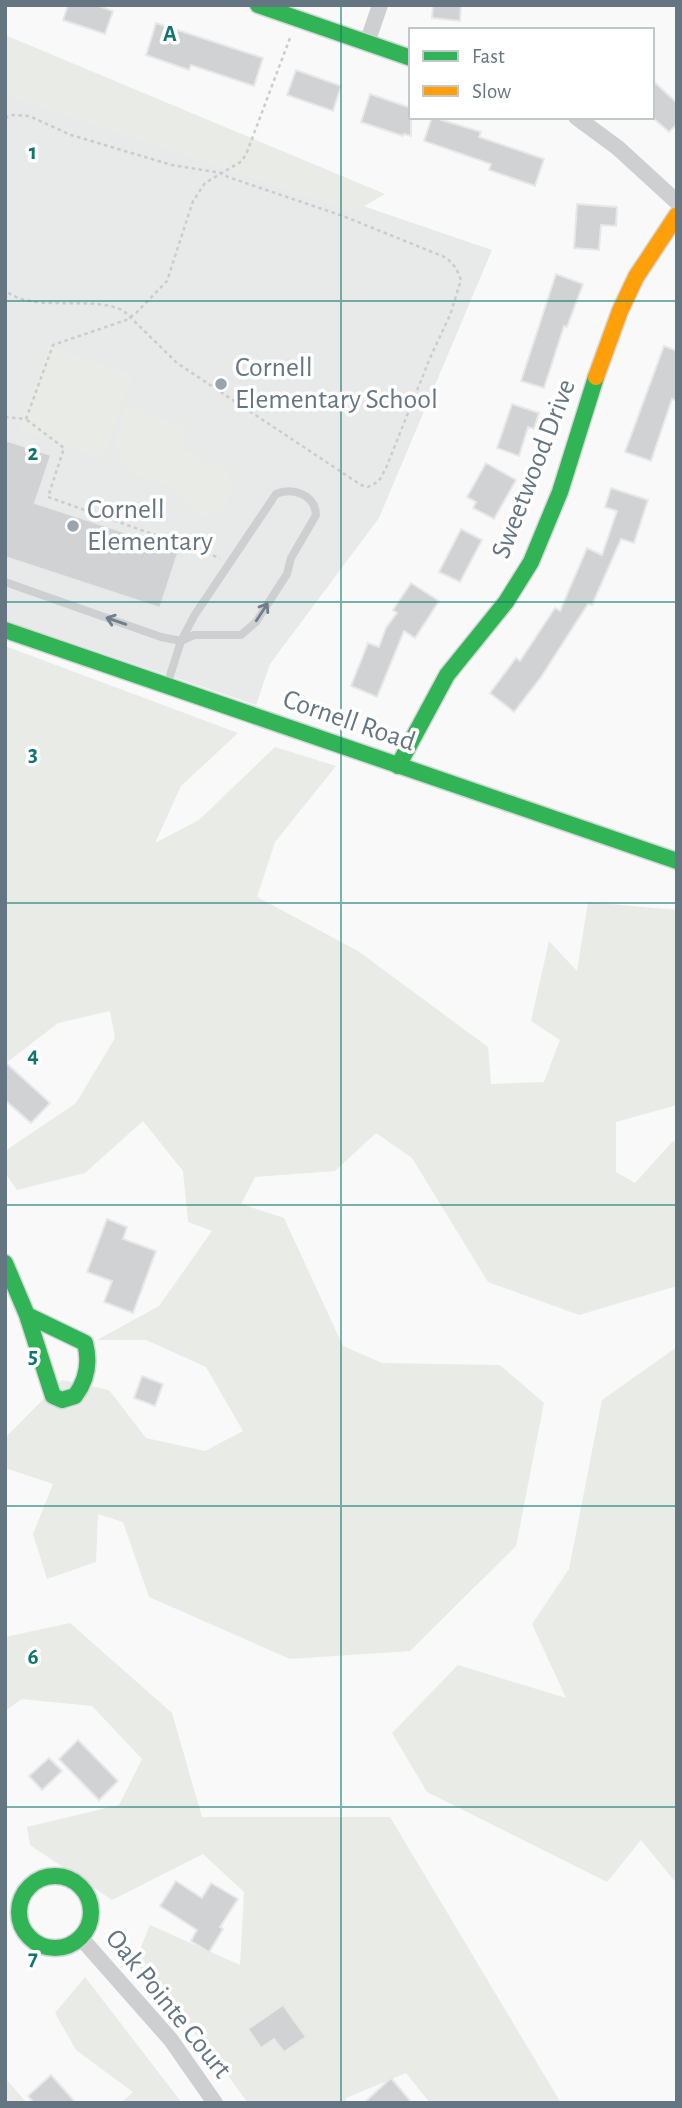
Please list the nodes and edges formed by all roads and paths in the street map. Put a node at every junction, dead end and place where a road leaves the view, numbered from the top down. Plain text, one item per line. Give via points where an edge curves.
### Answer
1 (258, 5) edge
2 (380, 5) edge
3 (290, 38) dead end
4 (367, 43) junction
5 (409, 57) edge
6 (5, 118) edge
7 (579, 119) edge
8 (221, 173) junction
9 (677, 202) edge
10 (677, 215) edge
11 (5, 290) edge
12 (130, 317) junction
13 (5, 418) edge
14 (26, 419) junction
15 (220, 558) dead end
16 (5, 582) edge
17 (5, 630) edge
18 (181, 641) junction
19 (167, 685) junction
20 (398, 766) junction
21 (677, 861) edge
22 (5, 1264) edge
23 (27, 1315) junction
24 (80, 1938) junction
25 (215, 2103) edge

1 - 4 street
2 - 4 street
3 - 8 path via 247,152 242,161
4 - 5 street
6 - 8 path via 29,116 72,135 172,165
7 - 9 street
8 - 12 path via 205,183 194,201 167,281
8 - 12 path via 430,251 456,268 461,280 450,316 379,481 361,485 177,363
10 - 20 street, Sweetwood Drive via 626,299 531,563 431,700
11 - 12 path via 46,302 114,306
12 - 14 path via 53,345
13 - 14 path
14 - 15 path via 64,449 48,497
18 -> 16 lane
17 - 19 street, Cornell Road
18 -> 18 lane via 194,635 241,635 256,622 287,574 316,515 308,499 295,490 276,494
18 - 19 lane
19 - 20 street, Cornell Road
20 - 21 street, Cornell Road
22 - 23 street
23 - 23 street via 85,1343 88,1366 75,1396 62,1400 53,1396
24 - 24 street, Oak Pointe Court via 89,1926 91,1907 77,1883 50,1877 27,1891 20,1908 27,1935 42,1946 61,1948
24 - 25 street, Oak Pointe Court via 171,2039

